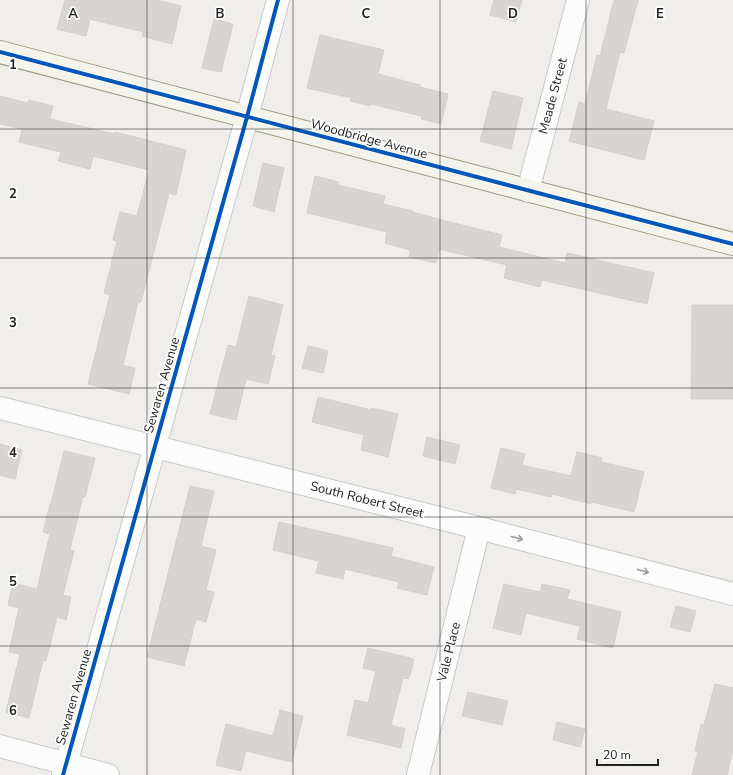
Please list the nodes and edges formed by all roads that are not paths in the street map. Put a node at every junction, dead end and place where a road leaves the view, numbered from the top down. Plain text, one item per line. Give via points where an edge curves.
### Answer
1 (278, 0) edge
2 (578, 0) edge
3 (0, 52) edge
4 (247, 117) junction
5 (528, 191) junction
6 (733, 244) edge
7 (0, 408) edge
8 (155, 446) junction
9 (479, 528) junction
10 (733, 594) edge
11 (0, 746) edge
12 (64, 769) edge
13 (108, 775) edge
14 (418, 775) edge

1 - 4 street, Sewaren Avenue
2 - 5 street, Meade Street
3 - 4 street, Woodbridge Avenue
4 - 5 street, Woodbridge Avenue
4 - 8 street, Sewaren Avenue
5 - 6 street, Woodbridge Avenue
7 - 8 street, South Robert Street
8 - 9 street, South Robert Street
8 - 12 street, Sewaren Avenue
9 -> 10 street, South Robert Street
9 - 14 street, Vale Place
11 - 12 street
12 - 13 street

